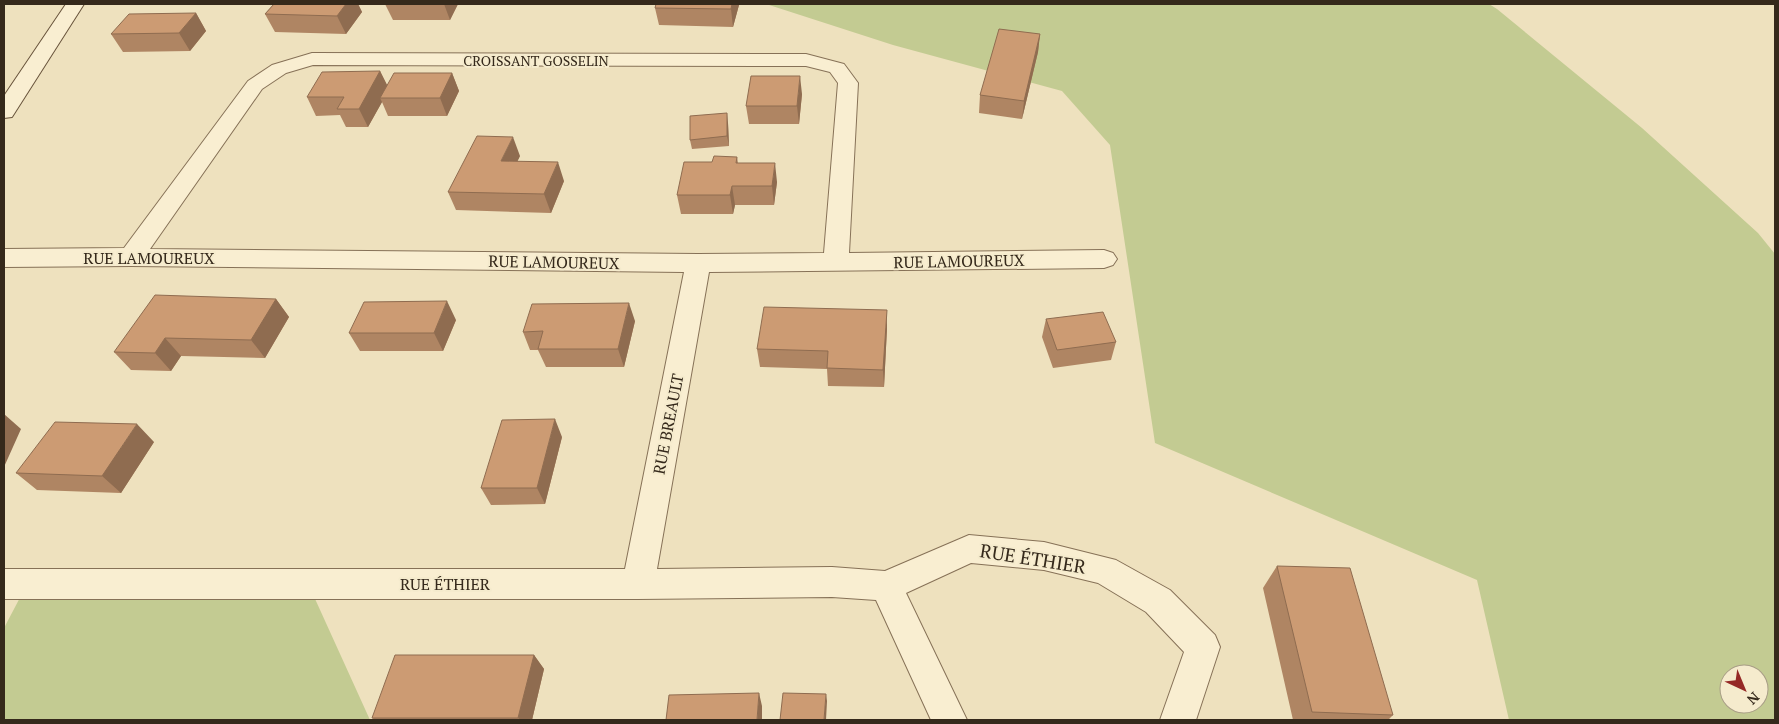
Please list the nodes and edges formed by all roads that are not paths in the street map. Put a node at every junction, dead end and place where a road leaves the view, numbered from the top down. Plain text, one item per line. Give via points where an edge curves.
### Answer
1 (75, 4) edge
2 (4, 112) edge
3 (131, 257) junction
4 (4, 258) edge
5 (1104, 260) dead end
6 (836, 262) junction
7 (698, 263) junction
8 (4, 584) edge
9 (638, 584) junction
10 (886, 586) junction
11 (949, 720) edge
12 (1178, 720) edge

1 - 2 street
3 - 4 street, RUE LAMOUREUX
3 - 6 street, CROISSANT GOSSELIN via 255,85 279,69 312,59 806,60 836,68 848,83
3 - 7 street, RUE LAMOUREUX
5 - 6 street, RUE LAMOUREUX
6 - 7 street, RUE LAMOUREUX
7 - 9 street, RUE BREAULT
8 - 9 street, RUE ÉTHIER
9 - 10 street, RUE ÉTHIER via 832,582
10 - 11 street
10 - 12 street, RUE ÉTHIER via 969,548 1044,556 1105,570 1158,601 1203,647

